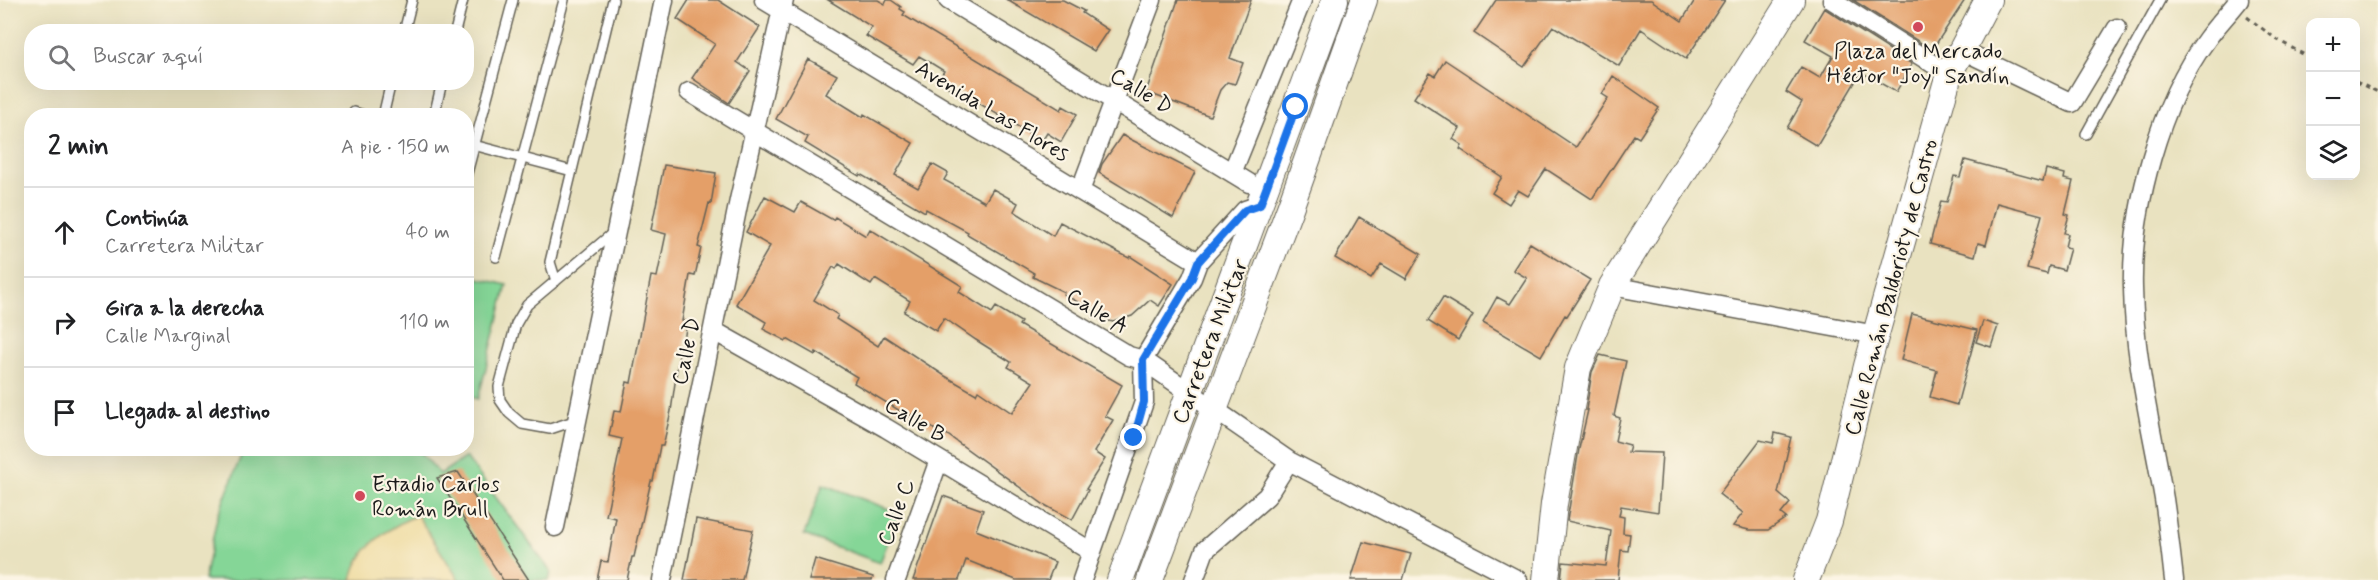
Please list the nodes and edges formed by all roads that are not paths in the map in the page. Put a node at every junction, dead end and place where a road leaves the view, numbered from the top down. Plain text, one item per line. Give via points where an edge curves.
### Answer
1 (412, 0) edge
2 (463, 0) edge
3 (513, 0) edge
4 (564, 0) edge
5 (613, 0) edge
6 (664, 0) edge
7 (764, 0) edge
8 (948, 0) edge
9 (1152, 0) edge
10 (1302, 0) edge
11 (1335, 0) edge
12 (1365, 0) edge
13 (1791, 0) edge
14 (1832, 0) edge
15 (1988, 0) edge
16 (2160, 0) edge
17 (2236, 4) edge
18 (783, 5) edge
19 (406, 24) edge
20 (457, 24) edge
21 (2117, 28) dead end
22 (1962, 50) junction
23 (1949, 74) junction
24 (389, 90) edge
25 (440, 90) edge
26 (688, 92) dead end
27 (1115, 101) junction
28 (385, 108) edge
29 (436, 108) edge
30 (755, 132) junction
31 (474, 134) edge
32 (2086, 134) dead end
33 (474, 145) edge
34 (523, 158) junction
35 (572, 171) junction
36 (1232, 172) junction
37 (1080, 191) junction
38 (1255, 194) junction
39 (615, 231) junction
40 (496, 257) dead end
41 (1198, 262) junction
42 (556, 281) junction
43 (1612, 286) junction
44 (714, 331) junction
45 (1876, 335) junction
46 (1143, 360) junction
47 (1189, 392) junction
48 (1213, 409) junction
49 (577, 420) junction
50 (939, 460) junction
51 (1289, 461) junction
52 (555, 527) dead end
53 (1092, 552) junction
54 (662, 580) edge
55 (896, 580) edge
56 (1082, 580) edge
57 (1120, 580) edge
58 (1150, 580) edge
59 (1194, 580) edge
60 (1518, 580) edge
61 (1546, 580) edge
62 (1806, 580) edge
63 (2174, 580) edge

1 - 19 lane
2 - 20 lane
3 - 31 lane
4 - 34 lane
5 - 35 lane
6 - 39 street
7 - 18 street, Avenida Las Flores
8 - 27 street, Calle D
9 - 27 street
10 - 36 street
11 - 38 street, Carretera Militar
12 - 48 street, Carretera Militar
13 - 43 street
14 - 23 street
15 - 22 street, Calle Román Baldorioty de Castro
16 - 32 lane
17 - 63 street via 2206,39 2181,84 2160,133 2139,212 2133,286 2136,338
18 - 30 street, Calle D
18 - 37 street, Avenida Las Flores
21 - 22 street via 2072,103
22 - 23 street, Calle Román Baldorioty de Castro
23 - 45 street, Calle Román Baldorioty de Castro
24 - 28 lane
25 - 29 lane
26 - 30 street, Calle A
27 - 36 street, Calle D
27 - 37 street
30 - 44 street, Calle D
30 - 46 street, Calle A via 942,246
33 - 34 lane
34 - 35 lane
34 - 40 lane
35 - 42 lane via 550,261
36 - 38 street, Calle D
37 - 41 street, Avenida Las Flores
38 - 41 street
38 - 47 street, Carretera Militar
39 - 42 lane
39 - 49 street
41 - 46 street
42 - 49 lane via 527,305 516,324 499,387 500,399 522,424 550,429
43 - 45 street
43 - 61 street via 1578,368 1554,504
44 - 50 street, Calle B
44 - 54 street, Calle D
45 - 62 street, Calle Román Baldorioty de Castro via 1829,521
46 - 47 street, Calle A
46 - 53 street via 1144,402
47 - 48 street, Calle A
47 - 57 street, Carretera Militar
48 - 51 street, Calle A
48 - 58 street, Carretera Militar
49 - 52 street
50 - 53 street, Calle B
50 - 55 street, Calle C
51 - 59 street via 1267,496 1205,550
51 - 60 street, Calle A
53 - 56 street

